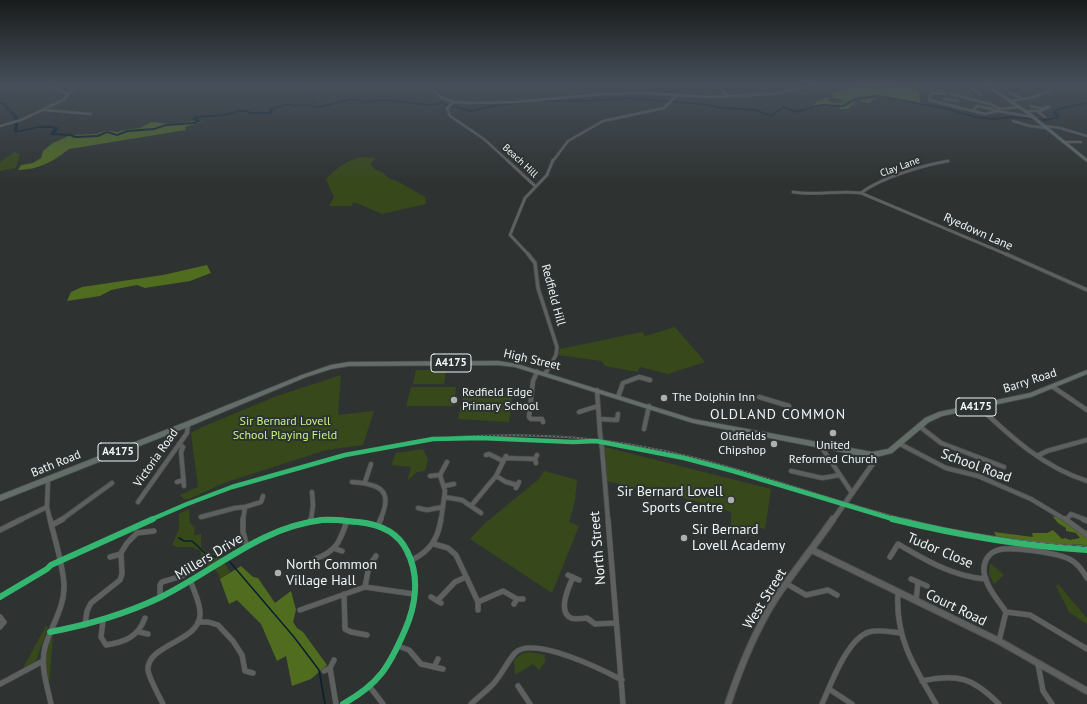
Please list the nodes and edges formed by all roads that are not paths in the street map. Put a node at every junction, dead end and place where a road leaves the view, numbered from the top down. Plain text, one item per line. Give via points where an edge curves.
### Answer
1 (25, 118) edge
2 (453, 118) edge
3 (618, 118) edge
4 (1034, 118) edge
5 (1013, 122) dead end
6 (0, 126) edge
7 (1045, 127) junction
8 (1087, 136) edge
9 (1063, 142) junction
10 (1081, 142) dead end
11 (948, 161) dead end
12 (1087, 161) edge
13 (535, 186) junction
14 (793, 192) dead end
15 (861, 193) junction
16 (1087, 290) edge
17 (537, 371) junction
18 (545, 374) junction
19 (1086, 374) edge
20 (650, 380) dead end
21 (1053, 387) junction
22 (597, 390) junction
23 (618, 397) junction
24 (759, 397) dead end
25 (598, 406) junction
26 (649, 406) junction
27 (789, 406) dead end
28 (978, 406) junction
29 (1087, 410) edge
30 (579, 412) dead end
31 (618, 414) dead end
32 (599, 419) junction
33 (543, 422) dead end
34 (188, 424) junction
35 (919, 426) junction
36 (644, 429) dead end
37 (1087, 440) edge
38 (179, 444) junction
39 (820, 444) junction
40 (900, 444) junction
41 (486, 455) dead end
42 (872, 455) junction
43 (1037, 456) junction
44 (505, 459) junction
45 (536, 459) dead end
46 (448, 462) dead end
47 (371, 464) dead end
48 (1004, 467) dead end
49 (791, 471) dead end
50 (440, 475) junction
51 (430, 476) dead end
52 (496, 476) junction
53 (840, 476) junction
54 (48, 480) junction
55 (183, 480) junction
56 (1087, 481) edge
57 (177, 482) dead end
58 (352, 482) dead end
59 (365, 482) junction
60 (112, 483) dead end
61 (454, 484) dead end
62 (517, 485) dead end
63 (184, 486) dead end
64 (444, 486) junction
65 (312, 492) dead end
66 (852, 493) junction
67 (263, 496) dead end
68 (444, 497) junction
69 (0, 498) edge
70 (138, 502) dead end
71 (240, 504) dead end
72 (47, 506) junction
73 (471, 506) junction
74 (245, 507) junction
75 (443, 507) junction
76 (418, 508) dead end
77 (481, 513) dead end
78 (201, 517) dead end
79 (1066, 520) junction
80 (347, 521) junction
81 (1087, 521) edge
82 (311, 522) junction
83 (52, 525) junction
84 (378, 526) junction
85 (0, 530) edge
86 (154, 531) dead end
87 (1087, 535) edge
88 (434, 544) junction
89 (247, 546) junction
90 (336, 549) junction
91 (812, 550) junction
92 (342, 551) dead end
93 (121, 554) junction
94 (376, 556) dead end
95 (890, 556) dead end
96 (110, 557) dead end
97 (314, 559) dead end
98 (412, 560) junction
99 (198, 564) dead end
100 (466, 577) junction
101 (1087, 578) edge
102 (911, 579) dead end
103 (986, 579) junction
104 (579, 580) dead end
105 (191, 582) junction
106 (918, 582) junction
107 (787, 584) junction
108 (927, 586) dead end
109 (365, 587) junction
110 (898, 593) junction
111 (344, 594) junction
112 (414, 594) junction
113 (837, 595) dead end
114 (431, 597) dead end
115 (160, 598) junction
116 (523, 599) dead end
117 (478, 602) junction
118 (916, 602) junction
119 (300, 610) dead end
120 (478, 610) dead end
121 (1006, 612) junction
122 (0, 617) edge
123 (145, 618) dead end
124 (103, 621) junction
125 (198, 622) junction
126 (616, 623) junction
127 (85, 625) junction
128 (0, 627) edge
129 (50, 632) junction
130 (139, 632) junction
131 (357, 633) junction
132 (900, 633) junction
133 (148, 634) dead end
134 (367, 635) dead end
135 (354, 639) dead end
136 (999, 642) junction
137 (398, 646) junction
138 (1087, 649) edge
139 (438, 659) dead end
140 (334, 660) dead end
141 (43, 661) junction
142 (1038, 664) junction
143 (434, 667) junction
144 (330, 668) junction
145 (443, 669) dead end
146 (324, 671) dead end
147 (253, 673) dead end
148 (622, 680) junction
149 (922, 681) junction
150 (0, 684) edge
151 (518, 686) dead end
152 (370, 687) junction
153 (829, 689) junction
154 (1087, 691) edge
155 (51, 704) edge
156 (163, 704) edge
157 (336, 704) edge
158 (344, 704) edge
159 (383, 704) edge
160 (471, 704) edge
161 (530, 704) edge
162 (623, 704) edge
163 (728, 704) edge
164 (822, 704) edge
165 (852, 704) edge
166 (936, 704) edge
167 (1000, 704) edge
168 (1052, 704) edge

1 - 6 street
2 - 13 street, Beach Hill via 484,139
3 - 13 street via 603,121 568,141 553,160 547,175
4 - 7 main road
5 - 7 street
7 - 8 street
7 - 9 main road
9 - 10 street
9 - 12 main road
11 - 15 street, Clay Lane via 932,163 873,185
13 - 18 street, Redfield Hill via 525,198 510,235 535,263 538,288 556,343 556,355
14 - 15 street
15 - 16 street, Ryedown Lane
17 - 18 main road, High Street / A4175
17 - 33 street via 533,381 529,417 542,419
17 - 34 main road, High Street / A4175 via 498,363 341,365 304,376
18 - 22 main road, High Street / A4175
19 - 21 main road, Barry Road / A4175
20 - 23 street via 639,377 623,383
21 - 28 main road, Barry Road / A4175 via 1016,399
21 - 29 street
22 - 23 main road, High Street / A4175
22 - 25 street, North Street
23 - 26 main road, High Street / A4175
24 - 27 street
25 - 30 street
25 - 32 street, North Street
26 - 36 street
26 - 39 main road, High Street / A4175 via 693,420
28 - 35 main road, Barry Road / A4175 via 941,414
28 - 43 street
31 - 32 street via 618,420
32 - 126 street, North Street, bridge
34 - 38 street, Victoria Road via 187,433
34 - 54 main road, Bath Road / A4175
35 - 40 main road, Barry Road / A4175
35 - 48 street via 941,443 997,462
37 - 43 street
38 - 55 street via 183,447 180,452
38 - 70 street, Victoria Road
39 - 42 main road, High Street / A4175
39 - 53 street
40 - 42 main road, Barry Road / A4175 via 886,453
40 - 79 street, School Road via 946,468 978,476 1014,491
41 - 44 street
42 - 66 street, West Street via 874,462
43 - 56 street via 1060,470
44 - 45 street
44 - 52 street
46 - 50 street
47 - 59 street
49 - 53 street via 822,478
50 - 51 street
50 - 64 street
52 - 62 street
52 - 73 street
53 - 66 street
54 - 69 main road, Bath Road / A4175
54 - 72 street
55 - 57 street
55 - 63 street
58 - 59 street
59 - 84 street via 381,487 388,497
60 - 83 street via 66,518
61 - 64 street
64 - 68 street
65 - 82 street
66 - 91 street, West Street, bridge
67 - 74 street via 262,503
68 - 73 street via 462,500
68 - 75 street
71 - 74 street
72 - 83 street
72 - 85 street
73 - 77 street
74 - 78 street via 209,512
74 - 89 street via 242,518
75 - 76 street via 428,510
75 - 88 street via 442,522
79 - 81 street via 1071,514
79 - 87 street, School Road
80 - 82 street, Millers Drive
80 - 84 street, Millers Drive
80 - 90 street
82 - 89 street, Millers Drive via 275,533
83 - 129 street via 64,586 62,600
84 - 98 street, Millers Drive via 399,538
86 - 93 street via 138,534
88 - 98 street via 427,553
88 - 100 street via 448,548 456,556
89 - 105 street, Millers Drive
90 - 92 street
90 - 97 street via 322,559
91 - 107 street, West Street
91 - 110 street, Court Road
93 - 96 street
93 - 127 street via 121,579 89,606
94 - 109 street via 368,567
95 - 103 street, Tudor Close via 898,544 956,573
98 - 112 street, Millers Drive via 415,572
99 - 115 street via 182,576 162,582
100 - 114 street via 455,582 439,602
100 - 117 street
101 - 103 street via 1075,563 1063,556 1004,549 994,552 986,559
102 - 106 street
103 - 121 street
104 - 126 street via 570,576 565,597 565,609 569,617 587,618 595,624
105 - 115 street, Millers Drive
105 - 125 street via 200,615
106 - 108 street
106 - 118 street
107 - 113 street via 806,596 828,590
107 - 163 street, West Street via 767,613 747,652
109 - 111 street
109 - 112 street
110 - 118 street, Court Road
110 - 132 street via 897,617
111 - 119 street via 315,602
111 - 131 street via 345,629
112 - 137 street, Millers Drive via 408,623
115 - 124 street, Millers Drive
116 - 117 street via 515,602 510,594 503,592
117 - 120 street
118 - 136 street, Court Road
121 - 136 street
121 - 138 street via 1030,615
122 - 128 street via 4,622
123 - 130 street
124 - 127 street, Millers Drive
124 - 130 street via 101,639 106,645
125 - 147 street via 218,625 242,655 245,671
125 - 156 street via 192,630 149,662 148,671
126 - 148 street, North Street
127 - 129 street, Millers Drive
129 - 141 street
130 - 133 street
131 - 134 street
131 - 135 street
132 - 149 street via 910,660
132 - 153 street via 867,632 857,639
136 - 142 street, Court Road
137 - 143 street via 411,651 421,664
137 - 152 street, Millers Drive via 390,662
139 - 143 street
140 - 144 street
141 - 150 street
141 - 155 street
142 - 154 street, Court Road
142 - 168 street via 1044,696
143 - 145 street
144 - 146 street
144 - 157 street
148 - 160 street via 590,664 561,654 528,647 520,648 494,682
148 - 162 street, North Street
149 - 166 street
149 - 167 street via 948,676 960,677 982,688
151 - 161 street
152 - 158 street, Millers Drive
152 - 159 street
153 - 164 street
153 - 165 street

